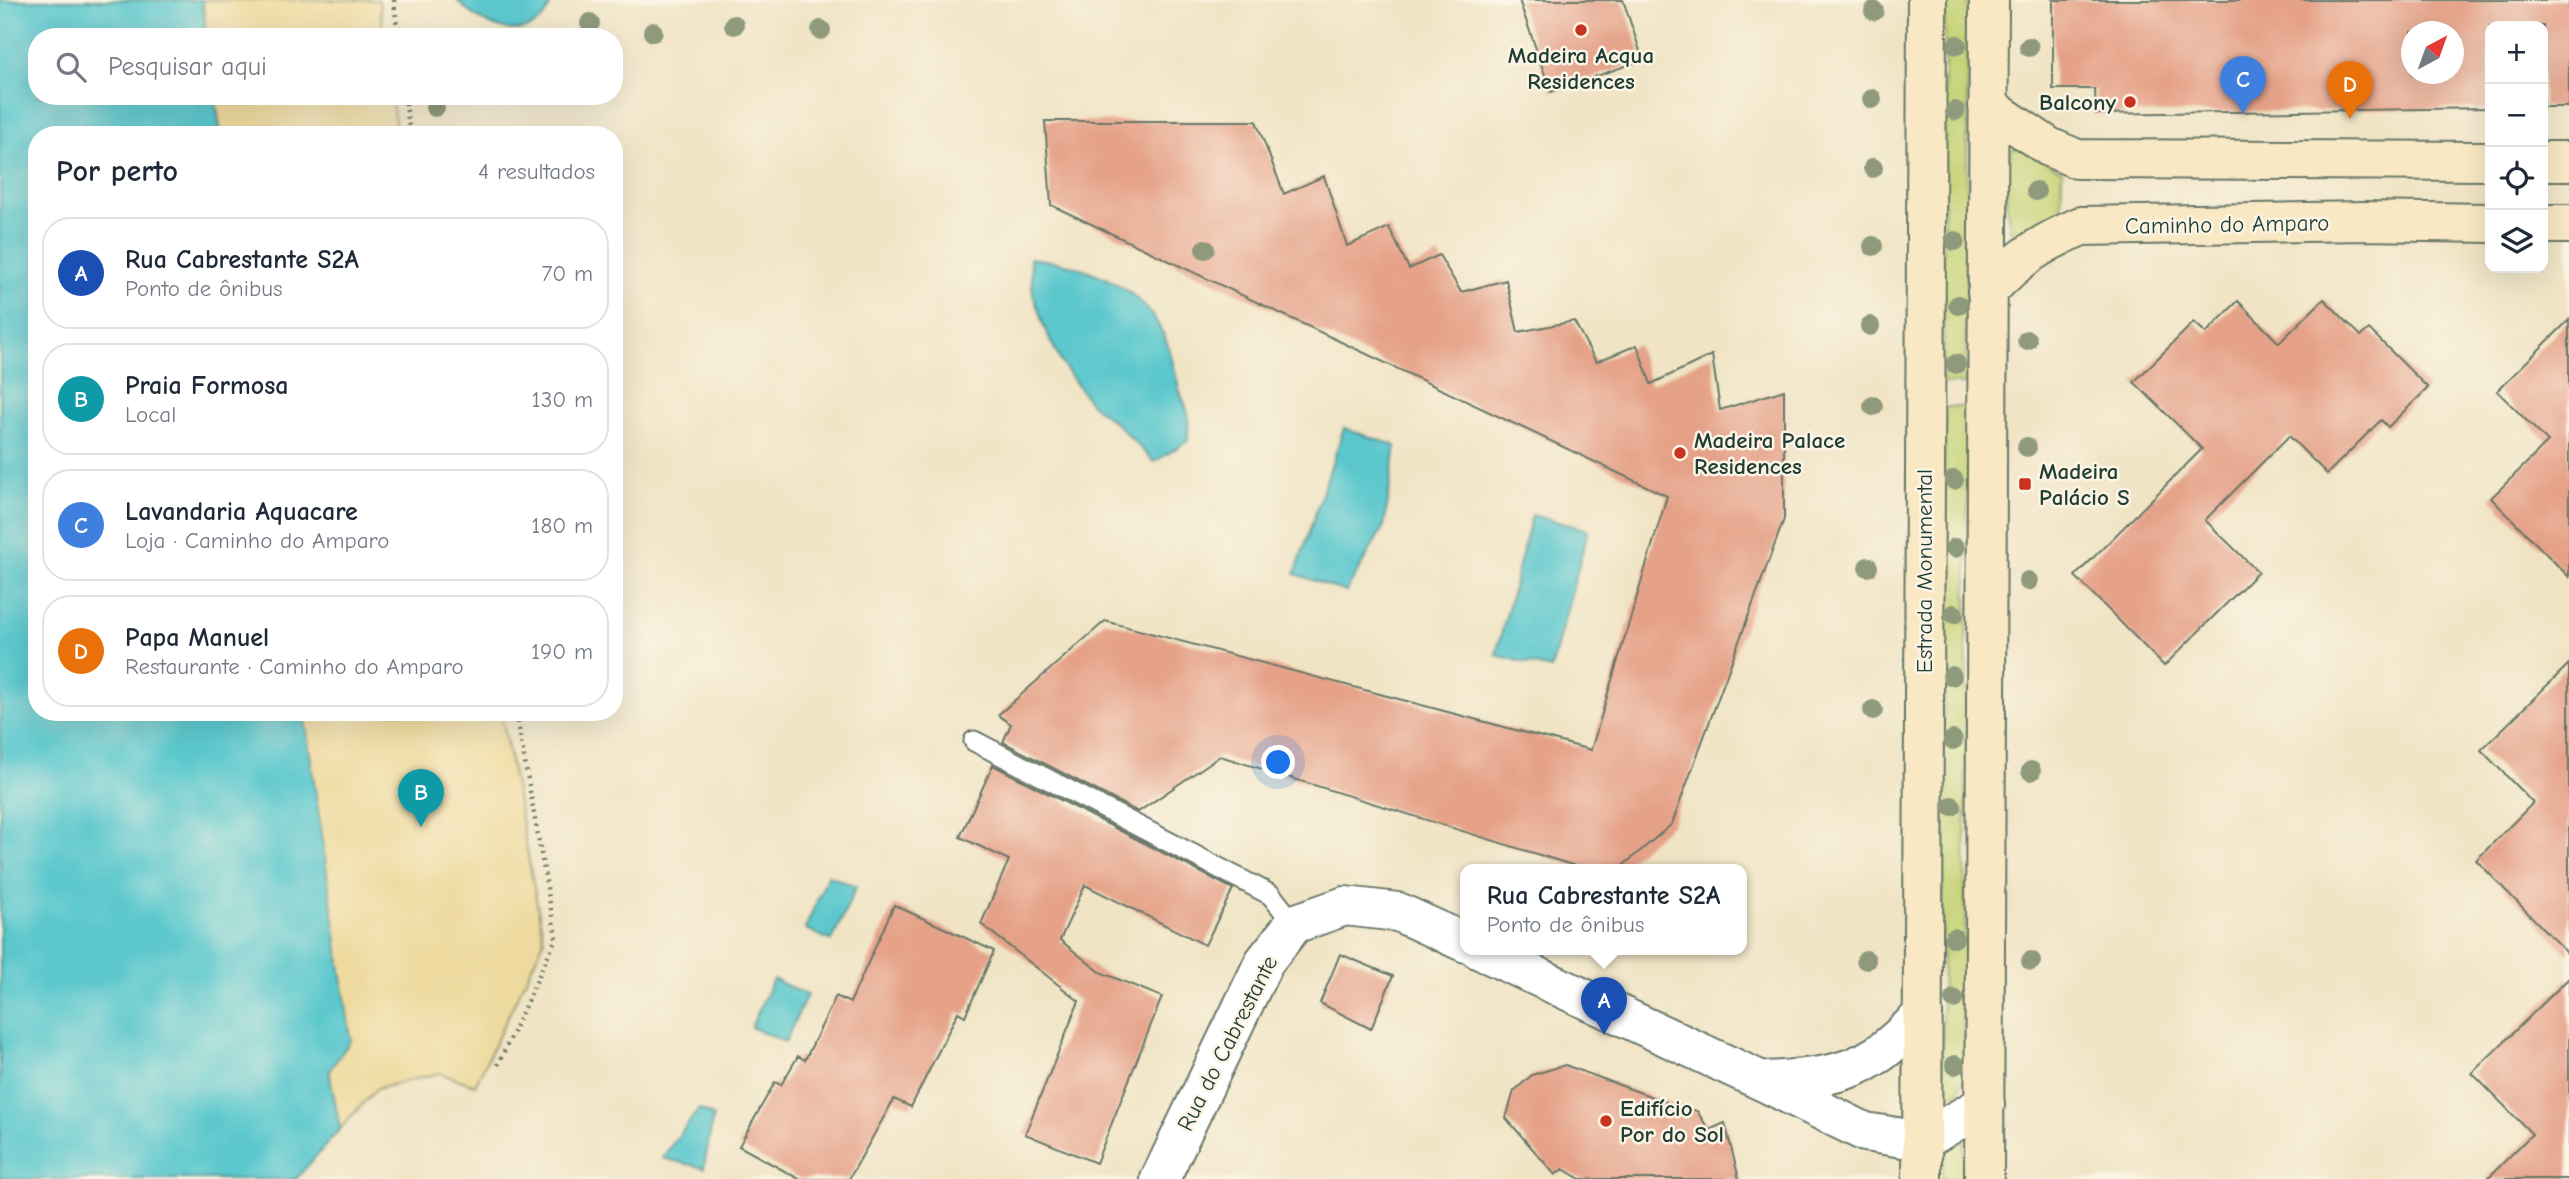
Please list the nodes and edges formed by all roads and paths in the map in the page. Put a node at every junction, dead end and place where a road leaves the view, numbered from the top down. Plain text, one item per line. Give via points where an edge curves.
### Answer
1 (394, 0) edge
2 (1927, 0) edge
3 (1989, 0) edge
4 (397, 28) edge
5 (406, 105) edge
6 (1988, 107) junction
7 (409, 126) edge
8 (2485, 160) edge
9 (2548, 161) edge
10 (2569, 161) edge
11 (2485, 223) edge
12 (2548, 224) edge
13 (2569, 225) edge
14 (1987, 292) junction
15 (518, 721) edge
16 (975, 741) dead end
17 (1294, 924) junction
18 (1460, 940) edge
19 (1491, 955) edge
20 (1923, 1015) junction
21 (498, 1065) dead end
22 (1764, 1082) junction
23 (1985, 1104) junction
24 (1922, 1141) junction
25 (1160, 1179) edge
26 (1922, 1179) edge
27 (1984, 1179) edge

1 - 4 path
2 - 20 main road, Estrada Monumental
3 - 6 main road
5 - 7 path
6 - 8 main road via 2049,147 2077,159
6 - 14 main road
9 - 10 main road
11 - 14 main road, Caminho do Amparo via 2081,226 2047,241 2015,263
12 - 13 main road
14 - 23 main road
15 - 21 path via 556,938
16 - 17 lane via 1271,895
17 - 18 street via 1345,906 1398,912
17 - 25 street, Rua do Cabrestante via 1264,962
19 - 22 street
20 - 22 street via 1865,1061 1820,1078
20 - 24 main road, Estrada Monumental
22 - 24 street via 1865,1132
23 - 24 street
23 - 27 main road
24 - 26 main road, Estrada Monumental

